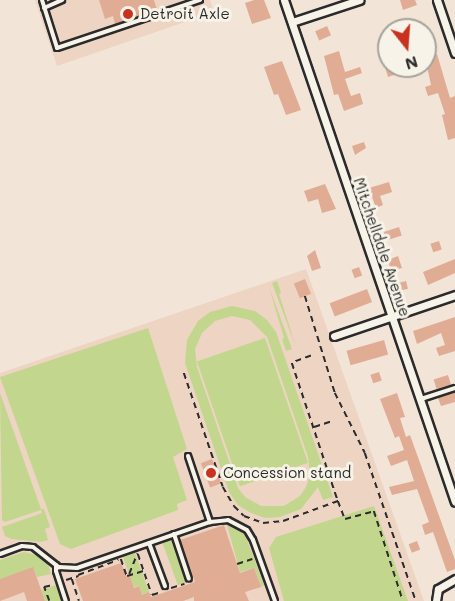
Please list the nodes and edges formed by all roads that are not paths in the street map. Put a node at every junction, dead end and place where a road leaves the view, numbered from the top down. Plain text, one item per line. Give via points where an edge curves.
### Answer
1 (42, 0) edge
2 (62, 0) edge
3 (200, 0) edge
4 (284, 0) edge
5 (359, 0) edge
6 (437, 0) edge
7 (44, 8) junction
8 (292, 22) junction
9 (455, 53) edge
10 (455, 295) edge
11 (392, 317) junction
12 (334, 336) dead end
13 (455, 388) edge
14 (420, 400) junction
15 (188, 456) dead end
16 (455, 502) edge
17 (210, 522) junction
18 (174, 534) junction
19 (149, 543) junction
20 (0, 554) edge
21 (56, 565) junction
22 (189, 579) dead end
23 (455, 579) edge
24 (165, 586) dead end
25 (66, 601) edge
26 (275, 601) edge
27 (436, 601) edge

1 - 7 lane
2 - 7 lane
3 - 7 lane via 57,48
4 - 8 street, Mitchelldale Avenue
5 - 8 street
6 - 9 street
8 - 11 street, Mitchelldale Avenue
10 - 11 street
11 - 12 street
11 - 14 street, Mitchelldale Avenue
13 - 14 lane
14 - 16 street, Mitchelldale Avenue
15 - 17 lane
17 - 18 lane
17 - 26 lane via 228,520 247,531
18 - 19 lane
18 - 22 lane
19 - 21 lane via 77,568
19 - 24 lane
20 - 21 lane via 22,546 33,547
21 - 25 lane
23 - 27 street via 438,589

